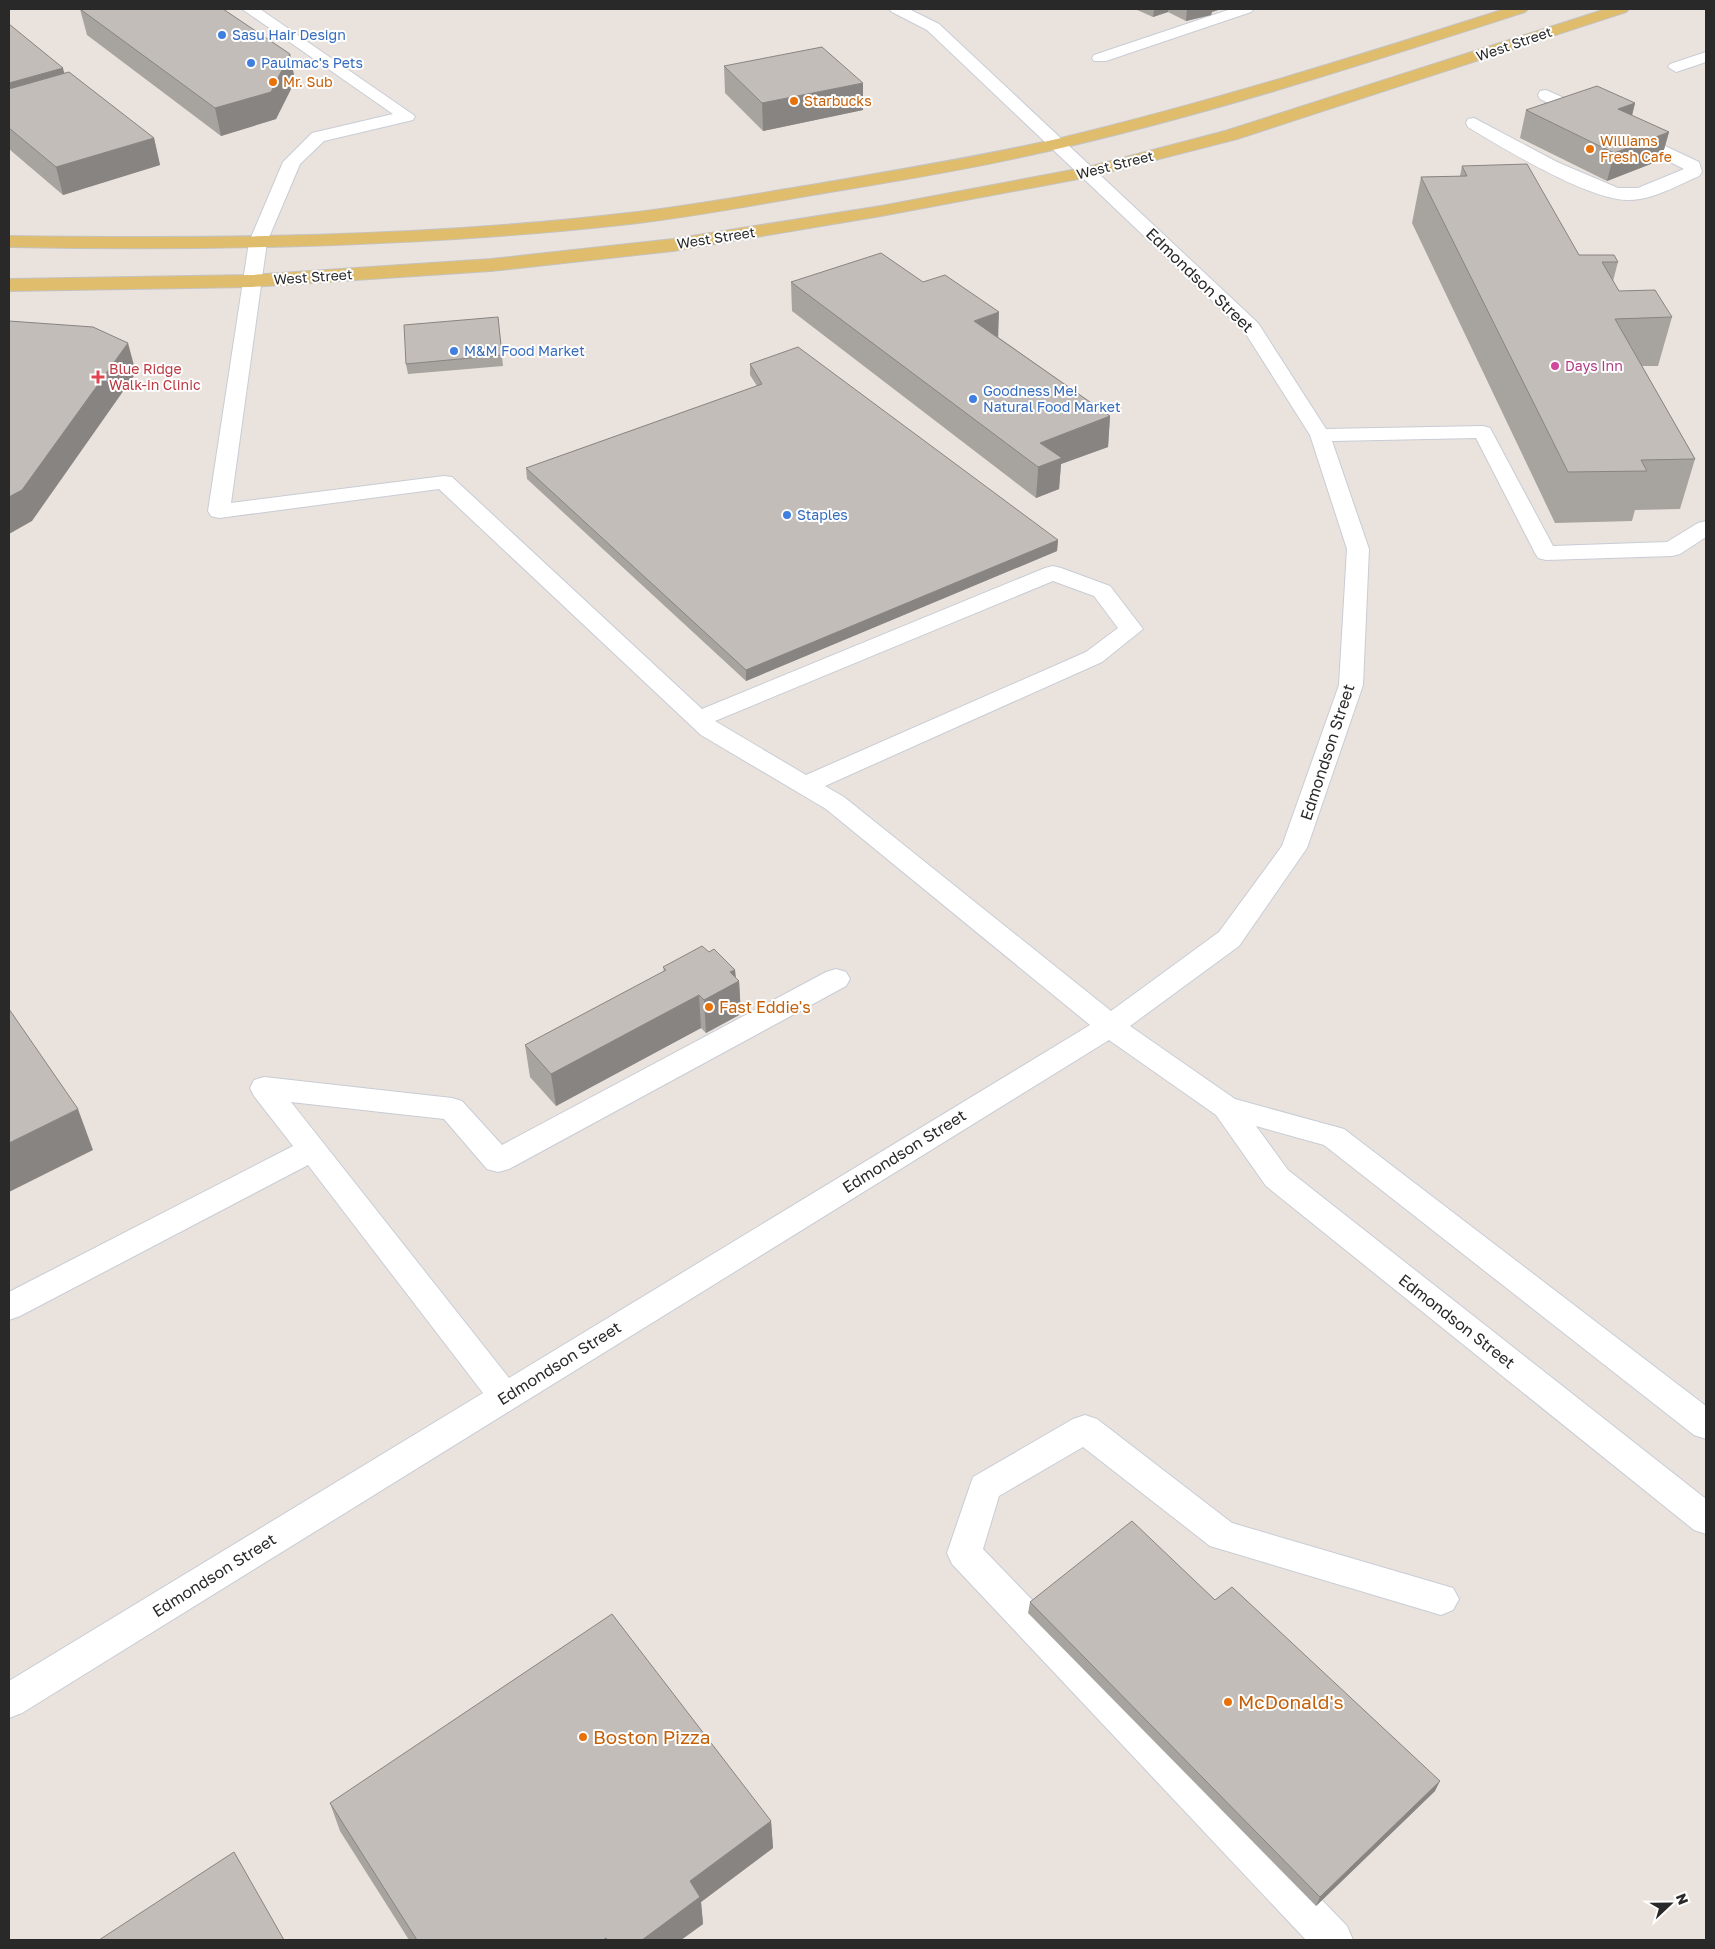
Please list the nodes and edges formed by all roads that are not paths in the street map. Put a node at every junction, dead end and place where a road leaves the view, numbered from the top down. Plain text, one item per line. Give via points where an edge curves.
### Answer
1 (250, 9) edge
2 (897, 9) edge
3 (1246, 9) edge
4 (1520, 9) edge
5 (1621, 9) edge
6 (1706, 57) edge
7 (1100, 58) dead end
8 (1369, 58) junction
9 (1676, 67) dead end
10 (1407, 79) junction
11 (1546, 95) dead end
12 (1474, 123) dead end
13 (1058, 144) junction
14 (1089, 172) junction
15 (9, 242) edge
16 (258, 242) junction
17 (251, 281) junction
18 (9, 285) edge
19 (1320, 436) junction
20 (1706, 528) edge
21 (700, 719) junction
22 (803, 786) junction
23 (836, 979) dead end
24 (1110, 1026) junction
25 (1226, 1107) junction
26 (312, 1150) junction
27 (9, 1307) edge
28 (504, 1397) junction
29 (1706, 1424) edge
30 (1706, 1519) edge
31 (1441, 1599) dead end
32 (9, 1701) edge
33 (1333, 1940) edge

1 - 16 street via 407,116 318,137 292,162
2 - 13 street, Edmondson Street via 933,27
3 - 7 street
4 - 8 main road, West Street
5 - 10 main road, West Street
6 - 9 street
8 - 10 main road
8 - 13 main road, West Street
10 - 14 main road, West Street via 1231,135
11 - 12 street via 1684,160 1693,166 1693,172 1641,193 1626,195 1603,190
13 - 14 street, Edmondson Street
13 - 16 main road, West Street via 807,190 598,222
14 - 17 main road, West Street via 673,245 491,265
14 - 19 street, Edmondson Street via 1251,327
15 - 16 main road, West Street
16 - 17 street
17 - 18 main road, West Street
17 - 21 street via 219,510 444,482
19 - 20 street via 1483,432 1546,553 1672,549
19 - 24 street, Edmondson Street via 1358,550 1351,685 1294,848 1229,939
21 - 22 street via 710,730
21 - 22 street via 1053,573 1102,591 1131,629 1094,657
22 - 24 street via 835,803
23 - 26 street via 498,1161 452,1109 264,1088
24 - 25 street, Edmondson Street
24 - 28 street, Edmondson Street
25 - 29 street, Edmondson Street via 1334,1137
25 - 30 street, Edmondson Street via 1277,1178
26 - 27 street
26 - 28 street
28 - 32 street, Edmondson Street
31 - 33 street via 1222,1535 1085,1429 985,1488 964,1553

